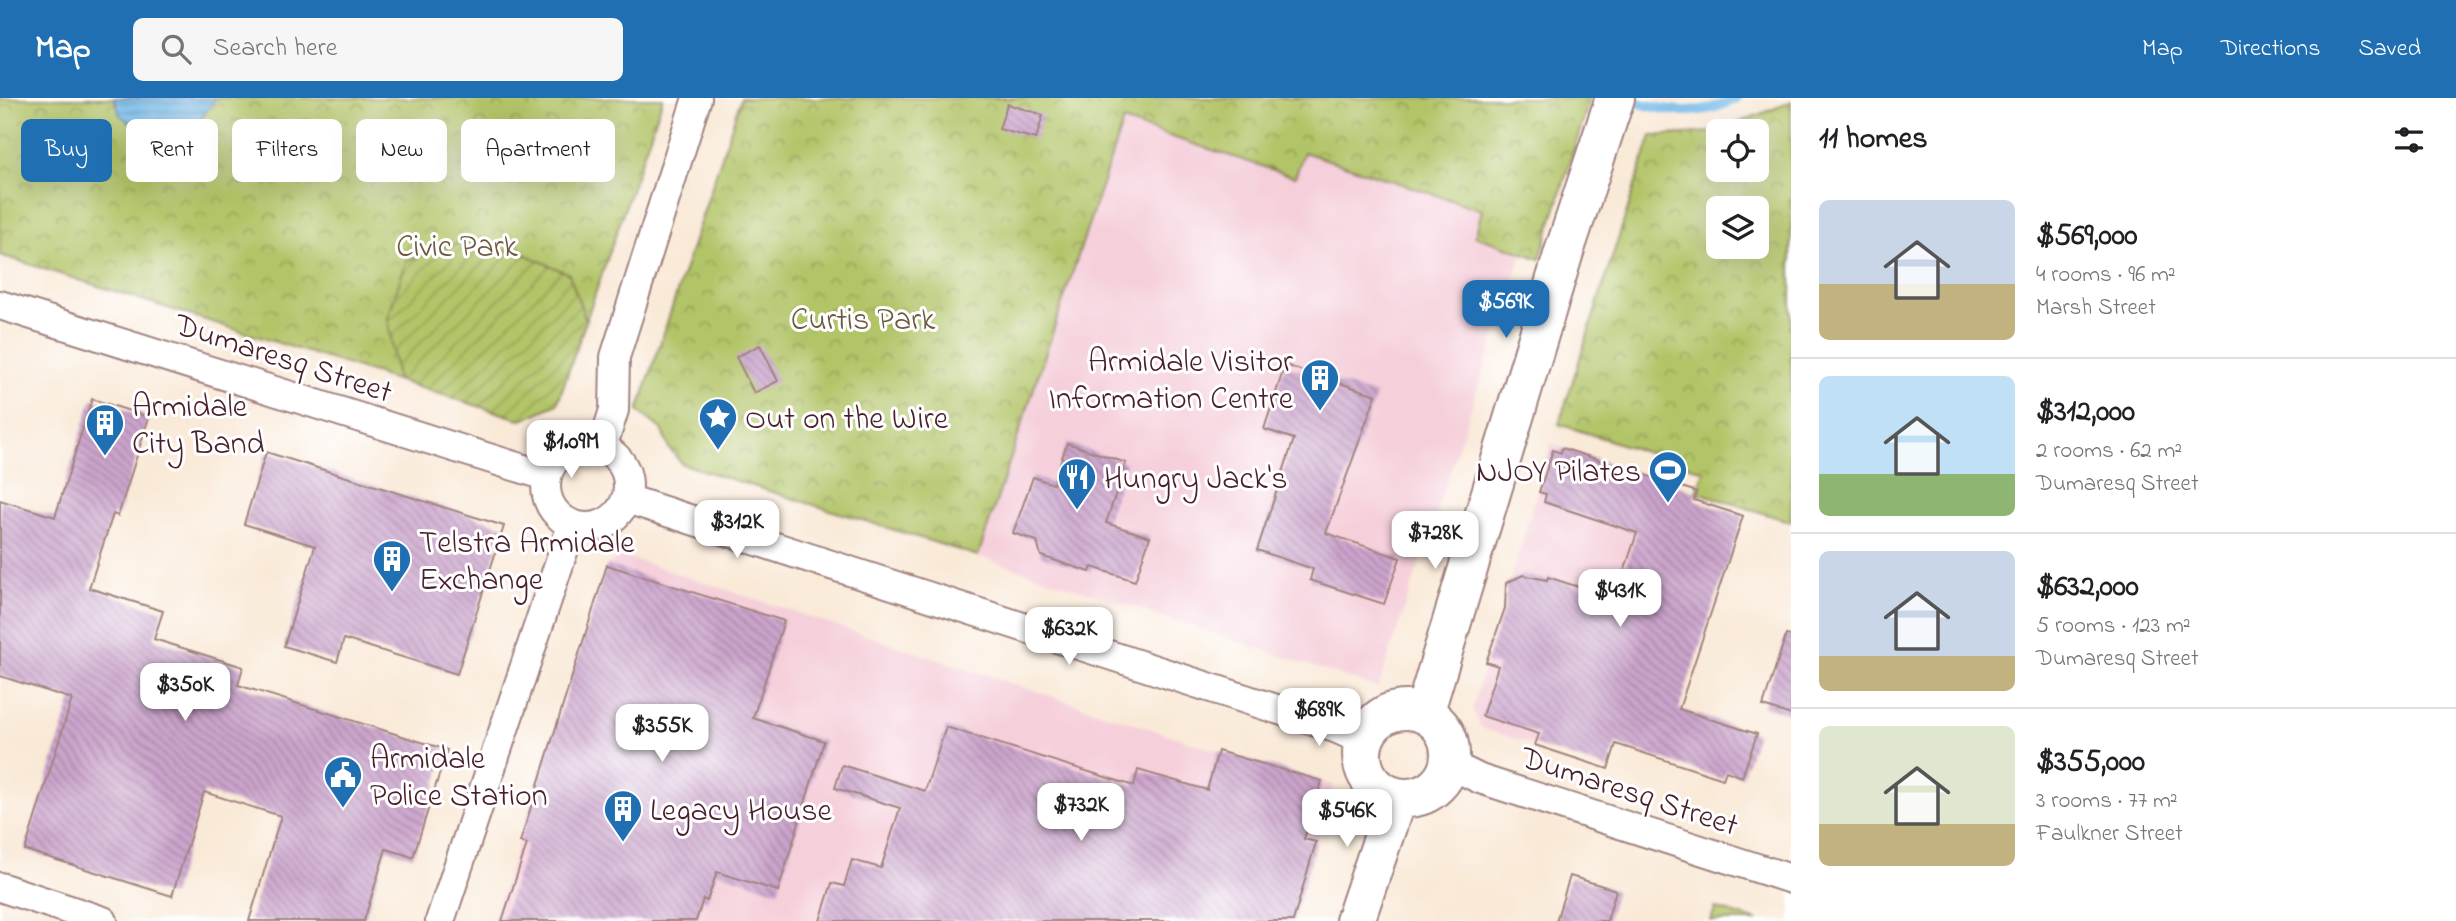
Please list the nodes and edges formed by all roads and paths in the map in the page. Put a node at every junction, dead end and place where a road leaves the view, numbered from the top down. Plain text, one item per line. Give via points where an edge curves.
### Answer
1 (697, 98) edge
2 (1615, 98) edge
3 (0, 305) edge
4 (602, 448) junction
5 (546, 476) junction
6 (627, 499) junction
7 (572, 525) junction
8 (1424, 714) junction
9 (1364, 741) junction
10 (1449, 764) junction
11 (1397, 797) junction
12 (1791, 879) edge
13 (0, 887) edge
14 (103, 921) edge
15 (440, 921) edge
16 (1356, 921) edge

1 - 4 street via 615,358 614,410
2 - 8 main road
3 - 5 street, Dumaresq Street
4 - 5 street via 584,444 567,449 554,460
4 - 6 street via 624,468
5 - 7 street via 548,503
6 - 7 street via 606,524
6 - 9 street
7 - 15 street
8 - 9 main road via 1395,711 1371,727
8 - 10 main road via 1448,740
9 - 11 main road via 1368,776
10 - 11 main road via 1436,786 1424,794
10 - 12 street, Dumaresq Street via 1480,779
11 - 16 main road
13 - 14 street

